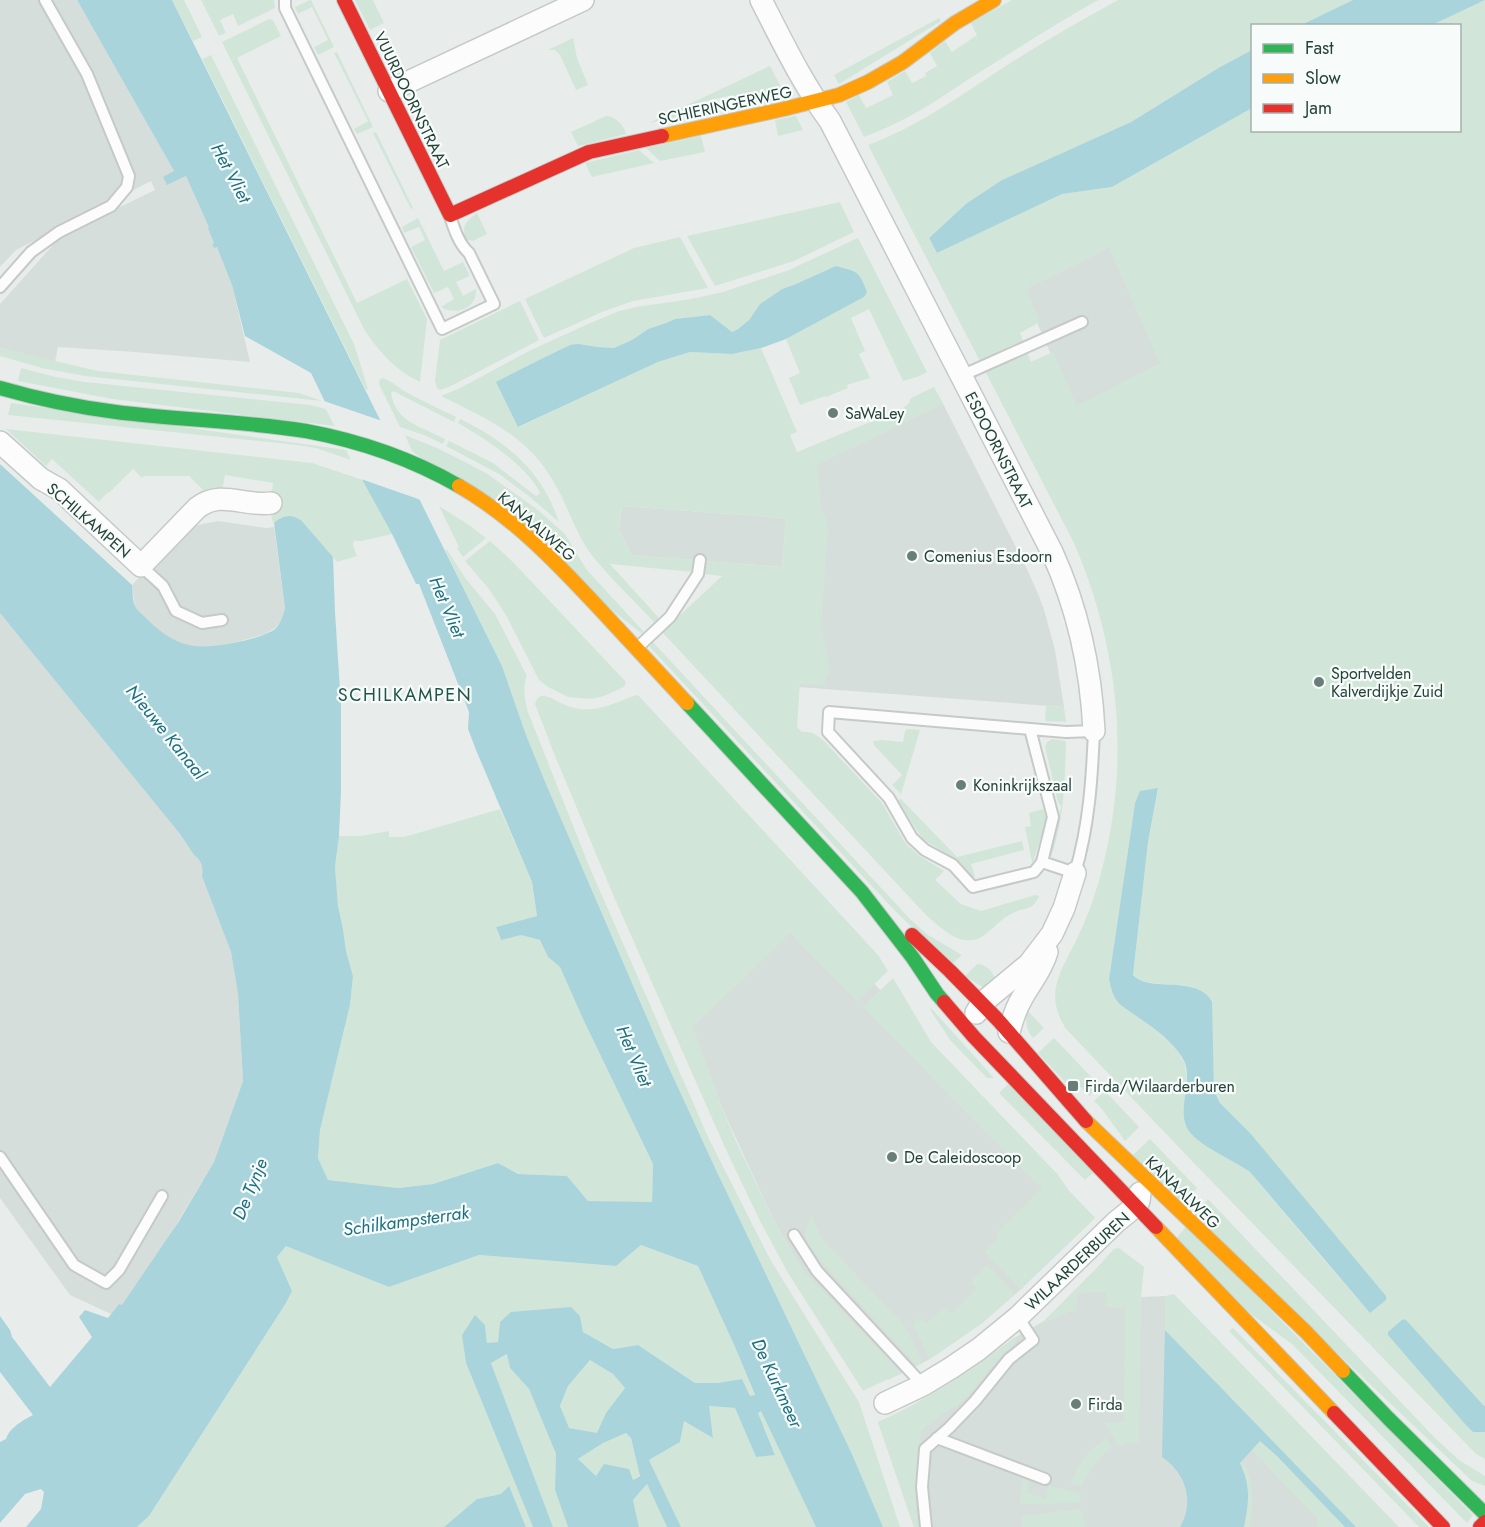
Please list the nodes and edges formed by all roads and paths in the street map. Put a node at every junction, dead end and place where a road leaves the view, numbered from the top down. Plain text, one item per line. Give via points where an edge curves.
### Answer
1 (45, 0) edge
2 (285, 0) edge
3 (344, 0) edge
4 (583, 0) edge
5 (761, 0) edge
6 (994, 0) edge
7 (389, 91) junction
8 (816, 101) junction
9 (450, 215) junction
10 (0, 287) edge
11 (1082, 322) dead end
12 (961, 376) junction
13 (0, 388) edge
14 (0, 442) edge
15 (271, 503) dead end
16 (700, 561) dead end
17 (141, 566) junction
18 (222, 620) dead end
19 (636, 649) junction
20 (1030, 729) junction
21 (1094, 731) junction
22 (1042, 862) junction
23 (1075, 873) junction
24 (862, 892) junction
25 (1052, 934) junction
26 (982, 1004) junction
27 (1009, 1032) junction
28 (974, 1036) junction
29 (0, 1157) edge
30 (1135, 1168) junction
31 (162, 1196) dead end
32 (1136, 1206) junction
33 (1182, 1213) junction
34 (794, 1235) dead end
35 (1018, 1317) junction
36 (923, 1384) junction
37 (885, 1403) dead end
38 (937, 1438) junction
39 (1046, 1479) dead end
40 (1485, 1514) edge
41 (1485, 1522) edge
42 (926, 1527) edge
43 (1443, 1527) edge
44 (1480, 1527) edge

1 - 10 lane via 87,74 129,176 127,187 111,206 59,232 31,252
2 - 9 lane via 285,8 442,329 494,304
3 - 7 main road, VUURDOORNSTRAAT
4 - 7 street
5 - 8 street, ESDOORNSTRAAT
6 - 8 main road, SCHIERINGERWEG via 886,72 839,95
7 - 9 main road, VUURDOORNSTRAAT
8 - 9 main road, SCHIERINGERWEG via 589,152
8 - 12 street, ESDOORNSTRAAT via 830,121
11 - 12 lane
12 - 21 street, ESDOORNSTRAAT via 1052,552 1068,591 1089,671
13 - 19 main road, KANAALWEG via 92,408 317,433 366,445 420,466 456,484 515,524
14 - 17 street, SCHILKAMPEN via 41,479 59,489
15 - 17 street, SCHILKAMPEN via 218,498 207,501
16 - 19 lane via 698,574 670,617
17 - 18 lane via 163,586 176,610 202,623
19 - 24 main road, KANAALWEG
20 - 21 lane
20 - 22 lane via 1053,817
20 - 22 lane via 829,712 828,732 889,798 912,838 953,865 973,887 1034,872
21 - 23 lane, ESDOORNSTRAAT via 1087,826
22 - 23 lane
23 - 25 street, ESDOORNSTRAAT
24 - 26 main road, KANAALWEG
24 - 28 main road, KANAALWEG
25 - 26 street, ESDOORNSTRAAT via 1029,964
25 - 27 street, ESDOORNSTRAAT via 1045,961 1014,1013
26 - 27 main road, KANAALWEG
26 - 28 street via 973,1023
27 - 30 main road, KANAALWEG via 1062,1096
28 - 32 main road, KANAALWEG
29 - 31 lane via 74,1264 106,1283 119,1270
30 - 32 street, WILAARDERBUREN via 1140,1186
30 - 33 main road, KANAALWEG
32 - 33 street, WILAARDERBUREN
32 - 35 street, WILAARDERBUREN
32 - 43 main road, KANAALWEG
33 - 40 main road, KANAALWEG
34 - 36 lane via 817,1271
35 - 36 street, WILAARDERBUREN via 980,1349
35 - 38 lane, WILAARDERBUREN via 1033,1340 1009,1359 975,1401
36 - 37 street, WILAARDERBUREN
38 - 39 lane
38 - 42 lane, WILAARDERBUREN via 925,1449 922,1487
41 - 44 main road

